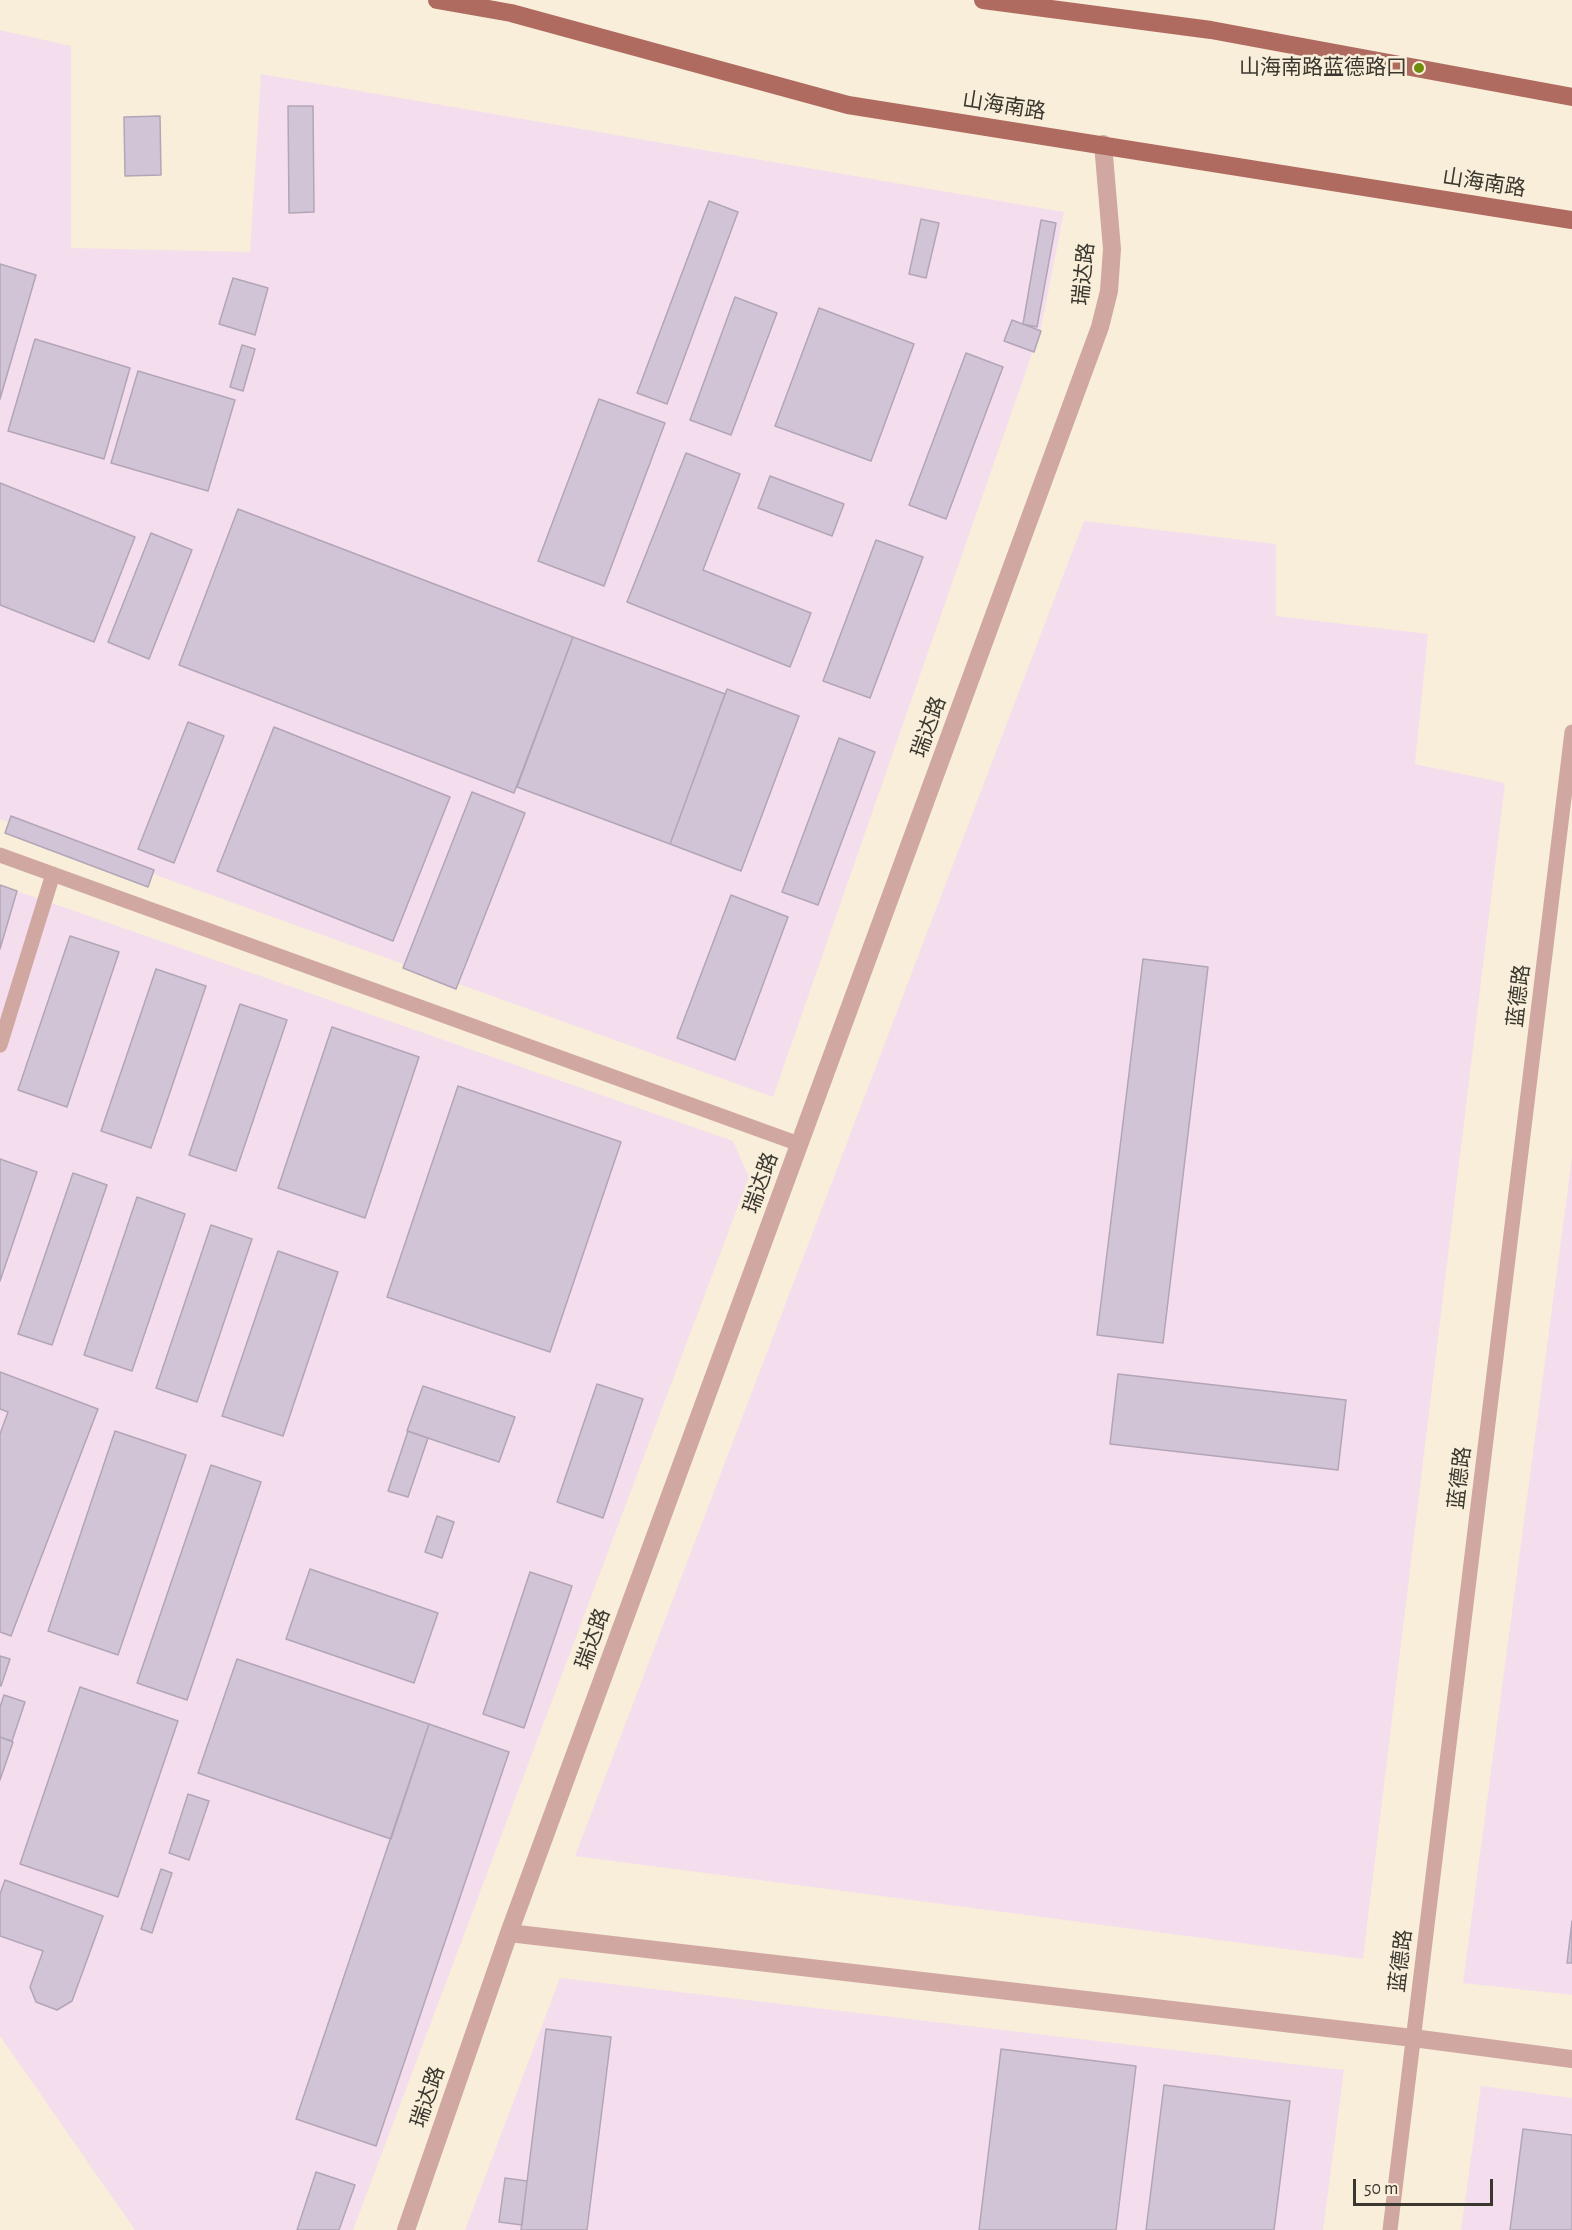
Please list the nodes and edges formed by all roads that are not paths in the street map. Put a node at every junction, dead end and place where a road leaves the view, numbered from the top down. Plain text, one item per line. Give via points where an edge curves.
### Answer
1 (437, 0) edge
2 (983, 0) edge
3 (1572, 98) edge
4 (1103, 144) junction
5 (1572, 220) edge
6 (1572, 732) edge
7 (0, 855) edge
8 (53, 874) junction
9 (0, 1045) edge
10 (799, 1144) junction
11 (509, 1933) junction
12 (1413, 2038) junction
13 (1572, 2059) edge
14 (406, 2230) edge
15 (1390, 2230) edge

1 - 4 main road, 山海南路 via 511,13 848,105
2 - 3 main road via 1211,30
4 - 5 main road, 山海南路
4 - 10 street, 瑞达路 via 1112,249 1109,291 1100,327
6 - 12 street, 蓝德路
7 - 8 street
8 - 9 street
8 - 10 street
10 - 11 street, 瑞达路
11 - 12 street
11 - 14 street, 瑞达路
12 - 13 street
12 - 15 street, 蓝德路

